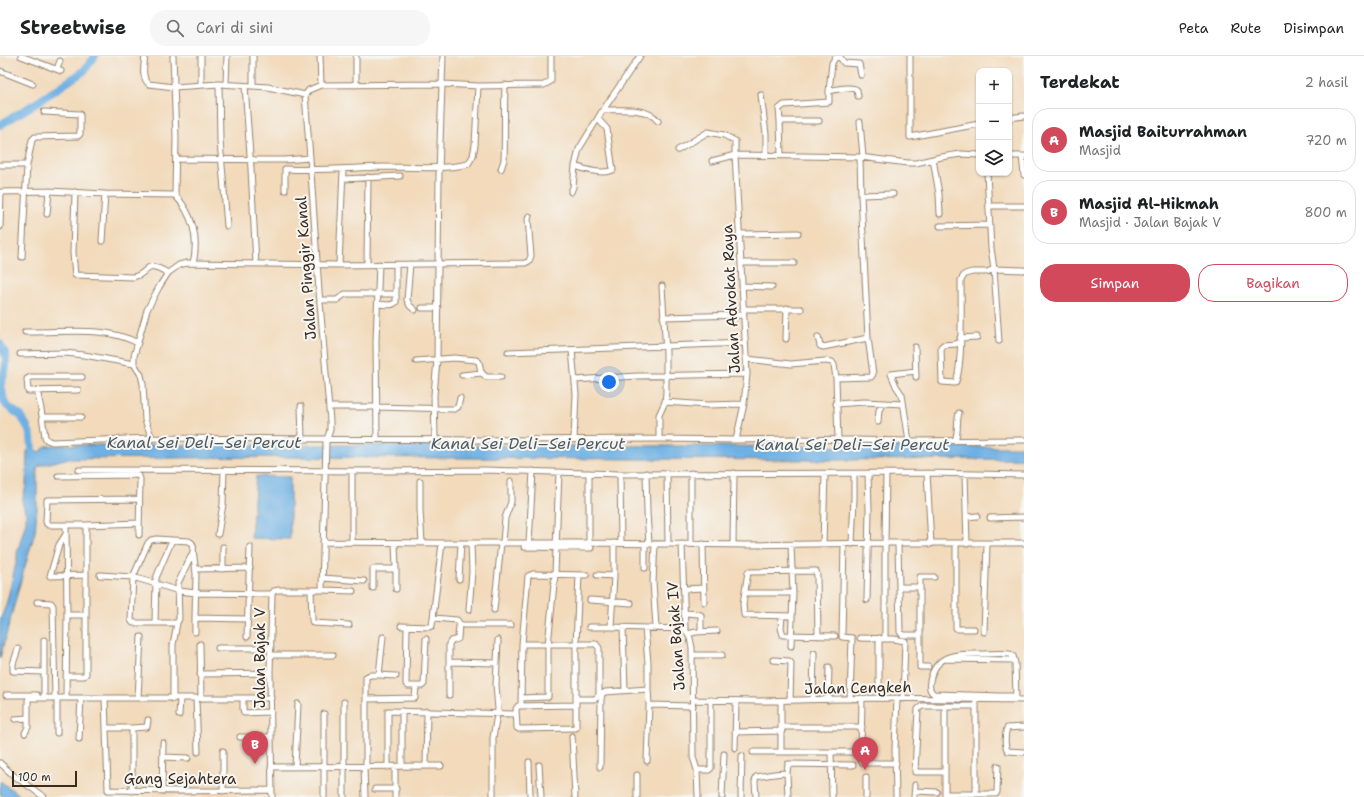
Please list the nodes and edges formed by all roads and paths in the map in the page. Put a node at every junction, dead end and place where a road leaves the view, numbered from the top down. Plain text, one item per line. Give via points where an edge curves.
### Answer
1 (21, 56) edge
2 (145, 56) edge
3 (173, 56) edge
4 (201, 56) edge
5 (227, 56) edge
6 (253, 56) edge
7 (320, 56) edge
8 (356, 56) edge
9 (443, 56) edge
10 (551, 56) edge
11 (640, 56) edge
12 (910, 56) edge
13 (60, 61) dead end
14 (0, 71) edge
15 (861, 75) dead end
16 (33, 84) dead end
17 (219, 84) junction
18 (226, 84) junction
19 (443, 84) junction
20 (201, 85) junction
21 (321, 85) junction
22 (356, 85) junction
23 (504, 85) junction
24 (245, 86) junction
25 (253, 86) junction
26 (478, 86) junction
27 (174, 87) junction
28 (830, 91) junction
29 (305, 95) junction
30 (761, 95) dead end
31 (858, 96) dead end
32 (604, 110) junction
33 (44, 112) dead end
34 (1024, 116) edge
35 (1012, 118) edge
36 (598, 119) junction
37 (658, 121) dead end
38 (780, 121) junction
39 (819, 121) dead end
40 (860, 122) dead end
41 (976, 125) edge
42 (678, 150) dead end
43 (735, 155) junction
44 (766, 155) junction
45 (781, 155) junction
46 (976, 155) edge
47 (1012, 156) edge
48 (1023, 156) edge
49 (861, 157) junction
50 (310, 158) junction
51 (176, 159) junction
52 (933, 159) junction
53 (221, 160) junction
54 (250, 160) junction
55 (712, 161) dead end
56 (0, 164) edge
57 (27, 166) junction
58 (575, 166) junction
59 (440, 167) junction
60 (501, 169) dead end
61 (343, 170) junction
62 (311, 171) junction
63 (1024, 175) edge
64 (400, 176) dead end
65 (987, 176) edge
66 (368, 177) junction
67 (344, 179) junction
68 (285, 190) dead end
69 (49, 191) junction
70 (0, 192) edge
71 (25, 192) junction
72 (75, 192) junction
73 (571, 192) dead end
74 (105, 194) junction
75 (893, 194) dead end
76 (176, 195) junction
77 (860, 195) junction
78 (989, 206) junction
79 (1024, 206) edge
80 (47, 214) dead end
81 (940, 214) dead end
82 (529, 216) dead end
83 (989, 225) junction
84 (226, 226) dead end
85 (940, 226) dead end
86 (0, 227) edge
87 (798, 233) dead end
88 (740, 234) junction
89 (102, 241) dead end
90 (22, 257) dead end
91 (741, 263) junction
92 (794, 263) dead end
93 (192, 264) junction
94 (256, 264) junction
95 (367, 264) junction
96 (379, 264) junction
97 (410, 264) junction
98 (438, 264) junction
99 (318, 265) junction
100 (340, 265) junction
101 (396, 265) junction
102 (994, 269) junction
103 (1024, 270) edge
104 (168, 273) junction
105 (662, 286) dead end
106 (742, 286) junction
107 (772, 287) dead end
108 (378, 294) junction
109 (396, 294) junction
110 (320, 300) junction
111 (378, 304) junction
112 (422, 308) dead end
113 (438, 308) junction
114 (787, 308) junction
115 (743, 309) junction
116 (801, 309) dead end
117 (415, 310) dead end
118 (744, 315) junction
119 (663, 317) junction
120 (25, 332) dead end
121 (818, 337) dead end
122 (977, 337) dead end
123 (868, 338) junction
124 (786, 339) dead end
125 (960, 340) junction
126 (999, 341) dead end
127 (138, 343) junction
128 (745, 343) junction
129 (666, 345) junction
130 (916, 347) dead end
131 (572, 350) junction
132 (508, 352) dead end
133 (20, 354) dead end
134 (747, 359) junction
135 (437, 360) junction
136 (416, 361) dead end
137 (134, 364) junction
138 (482, 373) junction
139 (747, 374) junction
140 (462, 375) dead end
141 (666, 375) junction
142 (82, 377) dead end
143 (501, 377) dead end
144 (836, 378) junction
145 (575, 380) junction
146 (37, 390) junction
147 (78, 390) dead end
148 (460, 398) dead end
149 (665, 402) junction
150 (883, 403) junction
151 (744, 404) junction
152 (836, 404) junction
153 (903, 404) junction
154 (301, 406) dead end
155 (376, 407) junction
156 (330, 408) junction
157 (434, 409) junction
158 (959, 413) dead end
159 (42, 417) junction
160 (81, 417) dead end
161 (878, 422) dead end
162 (152, 438) junction
163 (302, 438) junction
164 (377, 438) junction
165 (435, 439) junction
166 (574, 439) junction
167 (659, 439) junction
168 (327, 440) junction
169 (736, 440) junction
170 (838, 440) junction
171 (955, 440) junction
172 (1024, 440) edge
173 (909, 441) junction
174 (325, 469) junction
175 (79, 470) dead end
176 (224, 470) junction
177 (352, 471) junction
178 (533, 471) junction
179 (559, 472) junction
180 (589, 472) junction
181 (646, 473) junction
182 (667, 473) junction
183 (691, 473) junction
184 (734, 473) junction
185 (868, 473) junction
186 (886, 473) junction
187 (927, 473) junction
188 (620, 474) junction
189 (825, 474) junction
190 (854, 474) junction
191 (965, 474) junction
192 (1024, 474) edge
193 (58, 476) dead end
194 (1024, 480) edge
195 (420, 481) dead end
196 (511, 482) dead end
197 (139, 499) junction
198 (967, 516) junction
199 (977, 516) dead end
200 (1024, 517) edge
201 (990, 518) dead end
202 (139, 523) junction
203 (66, 525) junction
204 (86, 525) junction
205 (66, 534) junction
206 (218, 534) dead end
207 (139, 535) dead end
208 (172, 540) junction
209 (324, 542) junction
210 (352, 542) junction
211 (395, 543) junction
212 (422, 543) junction
213 (461, 543) junction
214 (471, 543) junction
215 (502, 543) junction
216 (529, 543) junction
217 (614, 543) junction
218 (622, 543) junction
219 (868, 543) junction
220 (885, 543) junction
221 (1024, 543) edge
222 (442, 544) junction
223 (650, 544) junction
224 (668, 544) junction
225 (682, 544) junction
226 (691, 544) junction
227 (703, 544) junction
228 (823, 544) junction
229 (844, 544) junction
230 (852, 544) junction
231 (898, 544) junction
232 (931, 544) junction
233 (956, 544) junction
234 (967, 544) junction
235 (987, 544) junction
236 (556, 545) junction
237 (590, 545) junction
238 (733, 545) junction
239 (791, 545) junction
240 (223, 547) dead end
241 (250, 547) dead end
242 (524, 547) dead end
243 (193, 549) junction
244 (250, 568) junction
245 (645, 568) dead end
246 (196, 569) junction
247 (222, 569) junction
248 (396, 569) junction
249 (792, 571) junction
250 (555, 574) junction
251 (86, 575) junction
252 (100, 575) dead end
253 (579, 575) junction
254 (587, 575) dead end
255 (67, 576) junction
256 (597, 576) dead end
257 (614, 576) junction
258 (133, 577) junction
259 (934, 577) dead end
260 (322, 578) junction
261 (459, 579) dead end
262 (364, 581) dead end
263 (156, 584) junction
264 (899, 587) junction
265 (920, 587) junction
266 (372, 588) dead end
267 (704, 588) junction
268 (396, 589) dead end
269 (684, 589) junction
270 (311, 590) junction
271 (322, 590) junction
272 (178, 591) junction
273 (353, 591) dead end
274 (196, 593) junction
275 (248, 593) junction
276 (745, 593) junction
277 (793, 593) junction
278 (272, 594) junction
279 (590, 600) dead end
280 (867, 600) dead end
281 (613, 601) junction
282 (37, 602) dead end
283 (631, 602) dead end
284 (704, 602) dead end
285 (469, 610) dead end
286 (494, 610) dead end
287 (685, 613) junction
288 (86, 614) junction
289 (67, 615) junction
290 (782, 616) junction
291 (792, 616) junction
292 (195, 618) junction
293 (434, 618) junction
294 (248, 619) junction
295 (155, 623) junction
296 (177, 623) junction
297 (459, 623) junction
298 (349, 625) dead end
299 (510, 625) dead end
300 (401, 626) dead end
301 (589, 626) dead end
302 (407, 627) junction
303 (611, 627) junction
304 (623, 627) junction
305 (645, 628) junction
306 (656, 628) junction
307 (974, 629) dead end
308 (687, 631) junction
309 (701, 631) junction
310 (717, 631) dead end
311 (195, 632) dead end
312 (984, 632) dead end
313 (792, 635) junction
314 (920, 635) junction
315 (818, 636) junction
316 (835, 636) dead end
317 (141, 637) dead end
318 (247, 637) dead end
319 (383, 637) dead end
320 (860, 638) dead end
321 (879, 638) junction
322 (885, 638) junction
323 (426, 639) dead end
324 (44, 640) dead end
325 (498, 640) dead end
326 (200, 644) dead end
327 (522, 644) junction
328 (548, 645) junction
329 (576, 645) junction
330 (791, 646) dead end
331 (218, 648) dead end
332 (271, 648) junction
333 (18, 649) dead end
334 (814, 653) dead end
335 (270, 655) junction
336 (333, 655) dead end
337 (692, 655) junction
338 (722, 655) dead end
339 (773, 660) dead end
340 (449, 662) junction
341 (497, 663) junction
342 (829, 667) dead end
343 (928, 668) dead end
344 (44, 672) junction
345 (270, 673) junction
346 (200, 674) junction
347 (379, 675) junction
348 (66, 676) junction
349 (396, 676) dead end
350 (416, 686) junction
351 (648, 689) junction
352 (625, 690) junction
353 (6, 695) dead end
354 (449, 695) dead end
355 (44, 696) junction
356 (56, 698) junction
357 (66, 698) junction
358 (81, 698) junction
359 (105, 698) junction
360 (138, 698) junction
361 (243, 698) junction
362 (271, 698) junction
363 (521, 698) junction
364 (862, 698) junction
365 (879, 698) junction
366 (897, 698) junction
367 (1001, 698) junction
368 (1016, 698) junction
369 (173, 699) junction
370 (180, 699) junction
371 (198, 699) junction
372 (367, 699) junction
373 (576, 699) junction
374 (850, 699) junction
375 (903, 699) junction
376 (693, 700) junction
377 (711, 700) junction
378 (790, 700) junction
379 (813, 700) junction
380 (828, 700) junction
381 (976, 700) junction
382 (1024, 700) edge
383 (736, 701) junction
384 (781, 701) junction
385 (344, 702) dead end
386 (298, 704) dead end
387 (521, 705) junction
388 (576, 705) junction
389 (648, 706) junction
390 (693, 706) junction
391 (945, 706) junction
392 (976, 706) junction
393 (402, 710) junction
394 (271, 712) junction
395 (427, 712) junction
396 (324, 714) dead end
397 (496, 714) junction
398 (515, 714) dead end
399 (179, 715) dead end
400 (15, 718) dead end
401 (28, 718) junction
402 (148, 720) dead end
403 (862, 727) junction
404 (1024, 727) edge
405 (106, 728) junction
406 (132, 728) junction
407 (782, 729) junction
408 (735, 732) junction
409 (25, 733) dead end
410 (58, 733) dead end
411 (572, 736) dead end
412 (240, 737) dead end
413 (271, 737) junction
414 (79, 739) dead end
415 (163, 743) dead end
416 (735, 748) dead end
417 (223, 751) dead end
418 (198, 752) dead end
419 (753, 752) dead end
420 (782, 752) junction
421 (831, 752) junction
422 (861, 752) junction
423 (1024, 752) edge
424 (724, 754) dead end
425 (742, 756) dead end
426 (163, 757) junction
427 (188, 758) dead end
428 (647, 761) dead end
429 (529, 762) dead end
430 (0, 763) edge
431 (896, 763) junction
432 (539, 765) dead end
433 (831, 765) junction
434 (853, 765) dead end
435 (402, 766) junction
436 (426, 766) junction
437 (441, 766) dead end
438 (998, 766) dead end
439 (271, 767) junction
440 (295, 767) junction
441 (324, 767) junction
442 (344, 767) junction
443 (365, 767) junction
444 (388, 767) junction
445 (395, 767) junction
446 (600, 767) dead end
447 (697, 770) junction
448 (945, 772) junction
449 (787, 773) junction
450 (637, 775) dead end
451 (866, 777) dead end
452 (375, 789) dead end
453 (396, 789) junction
454 (272, 790) junction
455 (132, 791) junction
456 (162, 791) junction
457 (214, 791) junction
458 (223, 791) junction
459 (915, 791) edge
460 (937, 792) dead end
461 (976, 794) junction
462 (44, 797) edge
463 (214, 797) edge
464 (272, 797) edge
465 (324, 797) edge
466 (344, 797) edge
467 (365, 797) edge
468 (395, 797) edge
469 (493, 797) edge
470 (530, 797) edge
471 (541, 797) edge
472 (575, 797) edge
473 (637, 797) edge
474 (698, 797) edge
475 (722, 797) edge
476 (741, 797) edge
477 (756, 797) edge
478 (788, 797) edge
479 (832, 797) edge
480 (866, 797) edge
481 (896, 797) edge

1 - 13 street via 59,70
2 - 27 street via 144,73 147,83
3 - 27 street
4 - 20 street
5 - 18 street
6 - 25 street
7 - 21 street
8 - 22 street
9 - 19 street
10 - 23 street via 552,78 549,83 544,86
11 - 32 street
12 - 41 street via 910,137
14 - 16 street
15 - 28 street via 859,64 844,63 840,57 835,58 832,63
17 - 18 street
17 - 20 street
17 - 53 street
18 - 24 street
19 - 22 street
19 - 26 street
19 - 59 street
20 - 27 street
21 - 22 street
21 - 29 street via 309,90
23 - 26 street
23 - 60 street via 504,160
24 - 25 street
24 - 54 street
25 - 29 street via 268,86
26 - 59 street via 475,145 471,161 463,165
27 - 51 street
28 - 31 street via 854,88
28 - 38 street via 829,102 782,106 779,109
29 - 50 street, Jalan Pinggir Kanal
30 - 44 street
32 - 36 street
32 - 37 street via 643,111 652,114
33 - 57 street via 80,114 80,135 32,138
34 - 35 street
36 - 58 street via 579,149
36 - 58 street via 607,129 613,170 594,171
38 - 39 street
38 - 45 street
40 - 49 street
42 - 43 street, Jalan Advokat Raya via 712,132 735,141
43 - 44 street
43 - 55 street
43 - 88 street, Jalan Advokat Raya
44 - 45 street
45 - 49 street
46 - 52 street via 961,154
47 - 48 street
48 - 63 street
49 - 52 street via 908,163
49 - 77 street
50 - 54 street
50 - 62 street, Jalan Pinggir Kanal
51 - 53 street
51 - 76 street
52 - 81 street
53 - 54 street
53 - 84 street
54 - 94 street
56 - 57 street
57 - 71 street
58 - 73 street
59 - 61 street
59 - 98 street
61 - 62 street
61 - 67 street
62 - 68 street via 284,169
62 - 99 street, Jalan Pinggir Kanal
64 - 66 street
65 - 78 street
66 - 67 street
66 - 95 street
67 - 100 street
69 - 71 street
69 - 72 street
69 - 80 street
70 - 71 street
70 - 86 street
71 - 90 street
72 - 74 street
72 - 104 street via 74,275 133,277 152,266
74 - 76 street
74 - 89 street
75 - 77 street
76 - 93 street via 194,228 196,246
77 - 123 street
78 - 79 street
78 - 83 street
82 - 98 street via 531,256 528,262
83 - 85 street
83 - 102 street
87 - 88 street
88 - 91 street, Jalan Advokat Raya
91 - 92 street
91 - 106 street, Jalan Advokat Raya
93 - 94 street
93 - 104 street via 182,264
94 - 99 street
95 - 96 street
95 - 100 street
96 - 101 street
96 - 108 street
97 - 98 street
97 - 101 street
97 - 117 street via 408,300
98 - 113 street
99 - 100 street
99 - 110 street, Jalan Pinggir Kanal
101 - 109 street
102 - 103 street
102 - 125 street via 968,273 961,280
102 - 126 street
104 - 127 street via 147,310
105 - 119 street
106 - 107 street
106 - 115 street, Jalan Advokat Raya
108 - 109 street
108 - 110 street via 345,294 336,300
108 - 111 street
109 - 111 street via 395,304
110 - 156 street, Jalan Pinggir Kanal
111 - 155 street
112 - 113 street
113 - 135 street
114 - 115 street
114 - 116 street
114 - 124 street
115 - 118 street, Jalan Advokat Raya
118 - 119 street
118 - 128 street, Jalan Advokat Raya
119 - 129 street
120 - 127 street via 96,331 117,334
121 - 123 street via 820,346 823,347
122 - 125 street
123 - 144 street via 873,376
125 - 125 street via 957,380 953,384 942,382 941,347 957,344
127 - 137 street
128 - 129 street
128 - 134 street, Jalan Advokat Raya
129 - 131 street
129 - 141 street
130 - 153 street via 916,374 891,374 902,394
131 - 132 street
131 - 145 street
133 - 137 street via 84,354
134 - 139 street, Jalan Advokat Raya
134 - 144 street via 791,364 830,361 834,365
135 - 136 street
135 - 138 street via 476,360 480,362
135 - 157 street
137 - 162 street via 141,375 145,420
138 - 140 street
138 - 143 street via 486,376
139 - 141 street
139 - 151 street, Jalan Advokat Raya
141 - 145 street
141 - 149 street
142 - 146 street via 28,378 28,391
144 - 152 street
145 - 166 street
146 - 147 street
146 - 159 street
148 - 157 street via 459,406 455,409
149 - 151 street
149 - 167 street via 659,415
150 - 152 street
150 - 153 street
150 - 161 street via 879,410
151 - 169 street, Jalan Advokat Raya
152 - 170 street
153 - 173 street
154 - 163 street
155 - 156 street
155 - 157 street
155 - 164 street
156 - 168 street, Jalan Pinggir Kanal via 330,430
157 - 165 street
158 - 171 street
159 - 160 street
159 - 162 street via 45,437 52,442
162 - 163 street
163 - 168 street
164 - 165 street
164 - 168 street
165 - 166 street
166 - 167 street
167 - 169 street
168 - 174 street, Jalan Pinggir Kanal
169 - 170 street
170 - 173 street
171 - 172 street
171 - 173 street
174 - 176 street
174 - 177 street
174 - 209 street
175 - 176 street
176 - 206 street via 223,504
177 - 178 street
177 - 210 street
178 - 179 street
178 - 216 street
179 - 180 street
179 - 236 street
180 - 188 street
180 - 237 street
181 - 182 street
181 - 188 street
181 - 223 street via 646,512
182 - 183 street
182 - 224 street
183 - 184 street
183 - 226 street
184 - 189 street
184 - 238 street
185 - 186 street
185 - 190 street
185 - 219 street
186 - 187 street
186 - 220 street
187 - 191 street
187 - 232 street
188 - 218 street
189 - 190 street
189 - 228 street
190 - 230 street
191 - 192 street
191 - 198 street
192 - 194 street
193 - 197 street via 137,476 140,479
195 - 212 street
196 - 215 street
197 - 202 street
197 - 203 street via 47,500 47,524
198 - 199 street
198 - 234 street
200 - 201 street
202 - 204 street
202 - 207 street
203 - 204 street
203 - 205 street
204 - 251 street
205 - 255 street
205 - 255 street via 59,545 50,576
208 - 243 street via 191,542
208 - 258 street via 150,541
208 - 263 street via 157,574
209 - 210 street
209 - 260 street
210 - 211 street
211 - 212 street
211 - 248 street
212 - 222 street
213 - 214 street
213 - 222 street
213 - 261 street
214 - 215 street
214 - 285 street
215 - 216 street
215 - 286 street
216 - 236 street
217 - 218 street
217 - 237 street
217 - 257 street
218 - 223 street
219 - 220 street
219 - 230 street
219 - 280 street
220 - 231 street
220 - 322 street
221 - 235 street
222 - 293 street
223 - 224 street
223 - 245 street
223 - 306 street
224 - 225 street
225 - 226 street
225 - 269 street, Jalan Bajak IV
226 - 227 street
227 - 238 street
227 - 267 street
228 - 229 street
228 - 239 street
229 - 230 street
229 - 374 street via 842,637 852,638
231 - 232 street
231 - 264 street
232 - 233 street
233 - 234 street
233 - 307 street via 956,627
234 - 235 street
235 - 312 street
236 - 237 street
236 - 242 street
236 - 250 street
238 - 239 street
239 - 249 street
240 - 247 street
241 - 244 street
243 - 246 street
243 - 272 street via 178,583
244 - 247 street
244 - 275 street
246 - 247 street
246 - 274 street
248 - 266 street via 373,569
248 - 268 street
249 - 276 street via 748,572
249 - 277 street
249 - 315 street via 817,572
250 - 253 street
250 - 327 street via 533,574 527,577
250 - 328 street
251 - 255 street
251 - 288 street
252 - 258 street
253 - 254 street
253 - 329 street
255 - 289 street
256 - 257 street
257 - 281 street
258 - 263 street
258 - 295 street via 131,622
259 - 265 street via 920,577
260 - 262 street
260 - 271 street
263 - 272 street
263 - 295 street
264 - 265 street
264 - 314 street via 900,633
265 - 314 street
267 - 269 street
267 - 284 street
269 - 287 street, Jalan Bajak IV
270 - 271 street, Jalan Bajak V
270 - 278 street, Jalan Bajak V via 278,590
270 - 298 street via 313,623
271 - 273 street, Jalan Bajak V
272 - 274 street
272 - 296 street
274 - 275 street
274 - 292 street
275 - 278 street
275 - 294 street
276 - 277 street
276 - 290 street via 744,615
277 - 291 street
278 - 332 street, Jalan Bajak V
279 - 281 street
281 - 283 street
281 - 303 street
282 - 356 street via 53,605
287 - 308 street, Jalan Bajak IV
287 - 309 street via 700,615
288 - 289 street
288 - 348 street via 86,674
289 - 348 street
290 - 291 street
290 - 313 street via 782,634
291 - 313 street
292 - 294 street
292 - 311 street
293 - 297 street via 456,620
293 - 302 street via 430,627
294 - 318 street
295 - 296 street
296 - 369 street via 173,645
297 - 299 street
297 - 340 street via 458,639 449,642
300 - 302 street
301 - 303 street
302 - 350 street via 406,684
303 - 304 street
304 - 305 street
304 - 352 street
305 - 306 street
305 - 351 street
306 - 308 street
308 - 309 street
308 - 337 street, Jalan Bajak IV
309 - 310 street
313 - 315 street
313 - 330 street
314 - 343 street via 920,667
315 - 316 street
317 - 360 street
319 - 347 street
320 - 321 street
321 - 322 street
321 - 365 street
322 - 375 street via 905,641
323 - 350 street via 424,684
324 - 344 street
325 - 341 street
326 - 346 street
327 - 328 street
327 - 363 street
328 - 329 street
328 - 363 street via 548,697
329 - 373 street
329 - 373 street via 598,645 600,675 598,698
331 - 332 street
332 - 335 street, Jalan Bajak V
333 - 344 street via 13,671
334 - 379 street
335 - 336 street
335 - 345 street, Jalan Bajak V
337 - 338 street
337 - 376 street, Jalan Bajak IV
339 - 378 street via 791,663
340 - 341 street
340 - 354 street
341 - 397 street
342 - 380 street
344 - 355 street
345 - 346 street
345 - 362 street, Jalan Bajak V
346 - 371 street
347 - 349 street
347 - 372 street via 366,677
348 - 357 street
350 - 372 street via 414,698
351 - 352 street
351 - 389 street
352 - 446 street via 607,691 602,694
353 - 355 street
355 - 356 street
355 - 401 street via 28,699
356 - 357 street
356 - 410 street
357 - 358 street
358 - 359 street
358 - 414 street
359 - 360 street
359 - 405 street, Gang Sejahtera
360 - 369 street
361 - 362 street
361 - 371 street
361 - 394 street via 244,713
362 - 394 street, Jalan Bajak V
363 - 387 street
364 - 365 street, Jalan Cengkeh
364 - 374 street, Jalan Cengkeh
364 - 403 street
365 - 366 street, Jalan Cengkeh
366 - 375 street, Jalan Cengkeh
366 - 431 street
367 - 368 street, Jalan Cengkeh
367 - 368 street via 933,693 930,688 931,676 944,659 1014,660
367 - 381 street, Jalan Cengkeh
368 - 382 street, Jalan Cengkeh
369 - 370 street
370 - 371 street
370 - 399 street
371 - 418 street
372 - 443 street
373 - 388 street
374 - 380 street, Jalan Cengkeh
375 - 381 street, Jalan Cengkeh
376 - 377 street, Jalan Cengkeh
376 - 390 street, Jalan Bajak IV
377 - 383 street, Jalan Cengkeh
377 - 447 street via 711,768
378 - 379 street, Jalan Cengkeh
378 - 384 street, Jalan Cengkeh
379 - 380 street, Jalan Cengkeh
381 - 392 street
383 - 384 street, Jalan Cengkeh
383 - 408 street
384 - 407 street
385 - 442 street
386 - 440 street
387 - 388 street
387 - 388 street via 517,707 519,729 575,728
389 - 390 street
389 - 428 street
390 - 447 street, Jalan Bajak IV via 693,757
391 - 392 street
391 - 448 street
391 - 448 street via 922,706 918,709 916,772
392 - 461 street
393 - 395 street
393 - 435 street
393 - 444 street via 388,712
394 - 413 street, Jalan Bajak V
395 - 397 street
395 - 436 street
396 - 441 street
397 - 398 street
397 - 469 street via 493,738
400 - 401 street
401 - 409 street via 28,729
402 - 406 street via 147,727
403 - 407 street
403 - 422 street
404 - 423 street via 1009,727 1006,732 1007,751
405 - 406 street
405 - 455 street, Gang Sejahtera via 107,789
406 - 455 street
407 - 408 street
407 - 420 street
408 - 416 street
411 - 472 street
412 - 413 street
413 - 439 street, Jalan Bajak V
415 - 426 street
417 - 458 street
419 - 420 street
420 - 421 street
421 - 422 street
421 - 433 street
422 - 431 street via 863,763
424 - 475 street
425 - 476 street
426 - 427 street
426 - 456 street
429 - 470 street
430 - 462 street
431 - 481 street
432 - 471 street
433 - 434 street
433 - 449 street via 788,764
433 - 479 street
435 - 436 street
435 - 445 street
436 - 437 street
438 - 461 street via 997,794
439 - 440 street
439 - 454 street, Jalan Bajak V
440 - 441 street
441 - 442 street
441 - 465 street
442 - 443 street
442 - 466 street
443 - 444 street
443 - 467 street
444 - 445 street
445 - 453 street
447 - 474 street, Jalan Bajak IV
448 - 461 street via 945,794
449 - 477 street via 774,773 756,778
449 - 478 street
450 - 473 street
451 - 480 street
452 - 453 street
453 - 468 street
454 - 458 street, Gang Sejahtera
454 - 464 street, Jalan Bajak V
455 - 456 street, Gang Sejahtera
456 - 457 street, Gang Sejahtera
457 - 458 street, Gang Sejahtera
457 - 463 street
459 - 460 street

